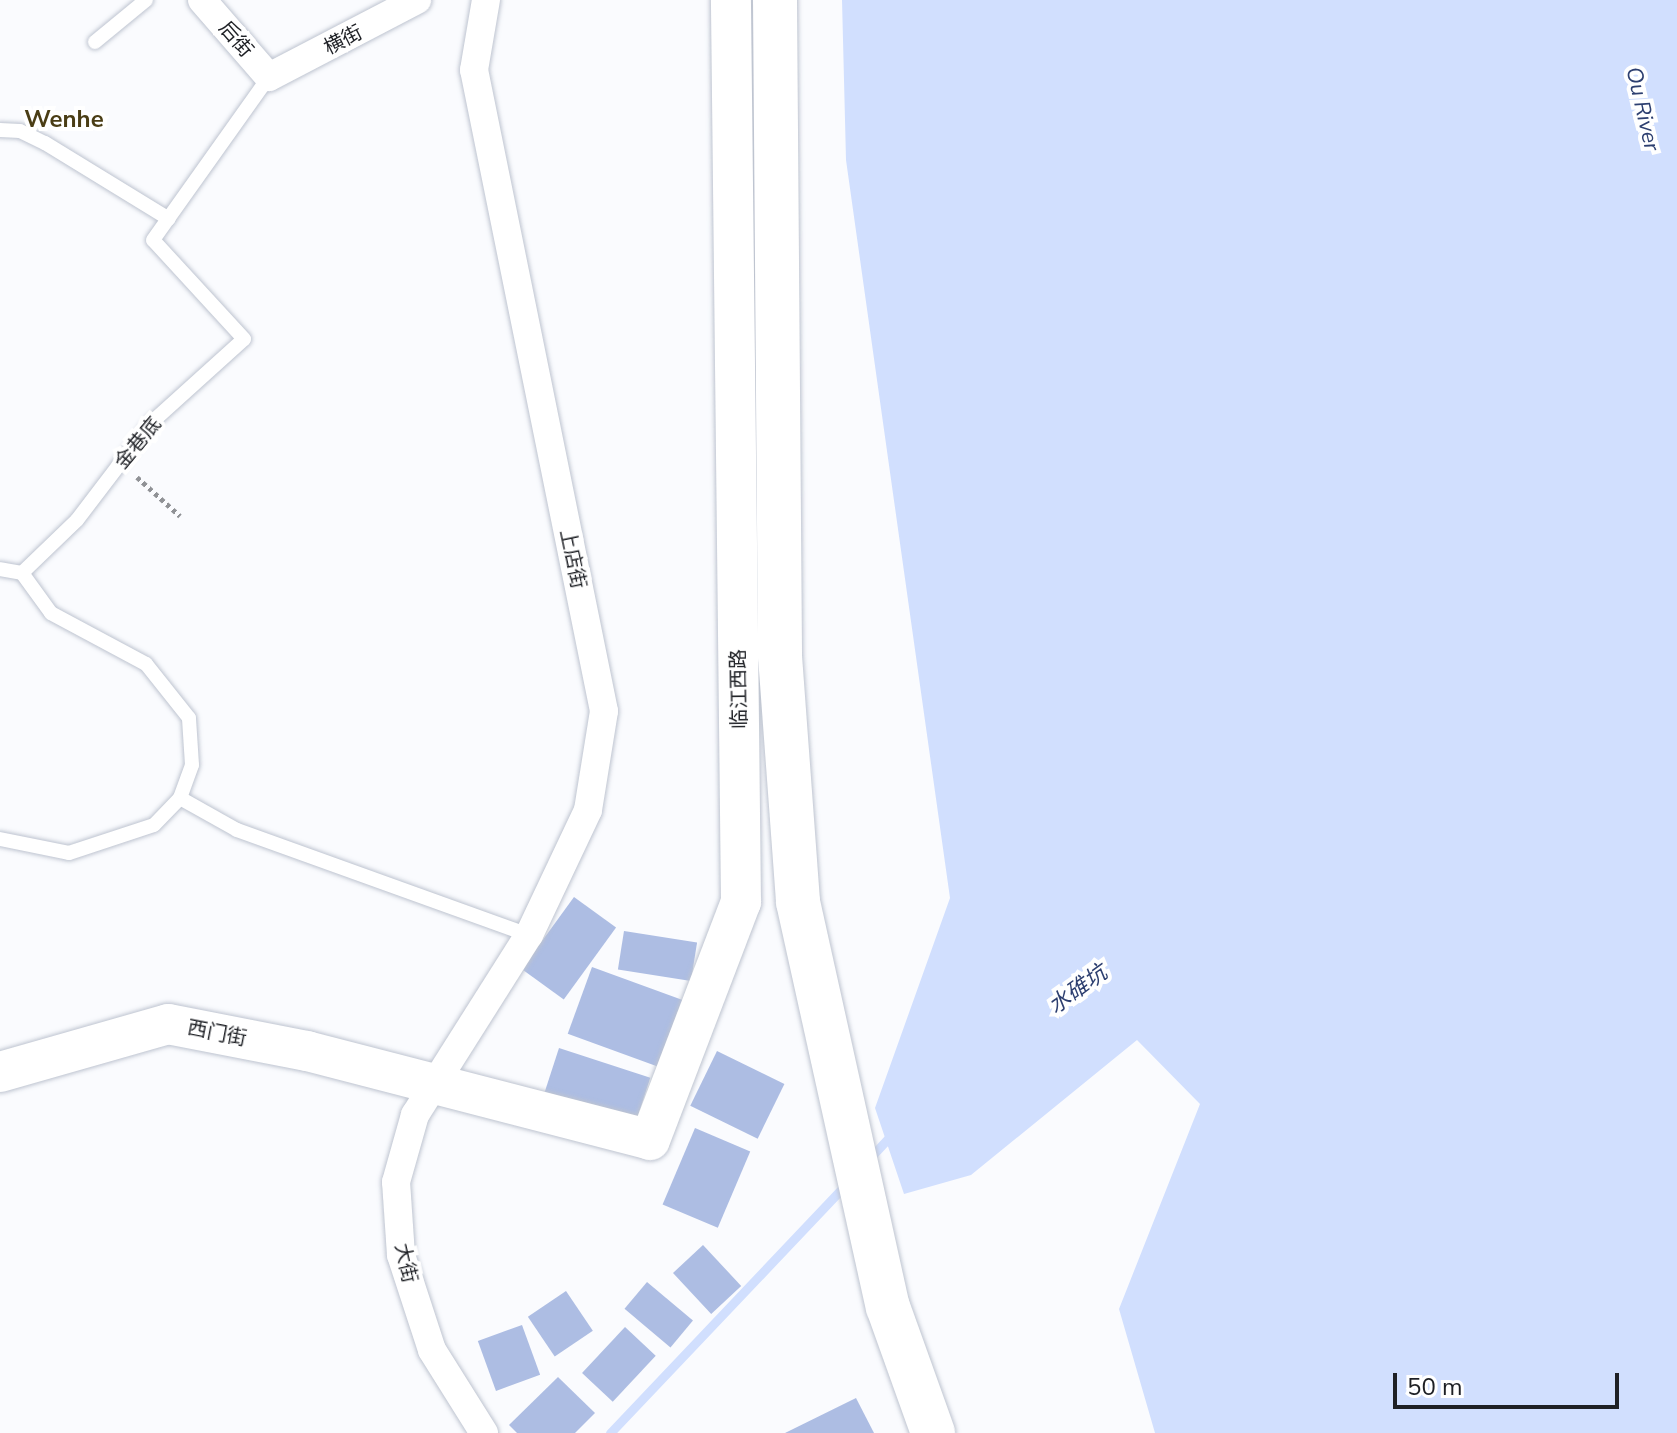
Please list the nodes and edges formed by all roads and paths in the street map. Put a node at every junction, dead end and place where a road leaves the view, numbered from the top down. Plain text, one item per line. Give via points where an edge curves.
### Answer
1 (146, 0) edge
2 (202, 0) edge
3 (417, 0) edge
4 (486, 0) edge
5 (731, 0) edge
6 (775, 0) edge
7 (95, 42) dead end
8 (269, 77) junction
9 (0, 130) edge
10 (169, 219) junction
11 (121, 463) junction
12 (180, 516) dead end
13 (0, 569) edge
14 (22, 573) junction
15 (180, 798) junction
16 (0, 839) edge
17 (529, 935) junction
18 (0, 1072) edge
19 (436, 1084) junction
20 (484, 1433) edge
21 (933, 1433) edge

1 - 7 lane
2 - 8 street, 后街
3 - 8 street, 横街
4 - 17 street, 上店街 via 474,70 604,711 588,810
5 - 19 street, 临江西路 via 741,902 650,1140
6 - 21 main road via 780,656 798,902 888,1307
8 - 10 lane, 金巷底
9 - 10 lane via 20,131 45,143
10 - 11 lane, 金巷底 via 153,240 244,339 151,423
11 - 12 path
11 - 14 lane, 金巷底 via 77,520
13 - 14 lane
14 - 15 lane via 51,613 146,664 189,718 192,765
15 - 16 lane via 154,825 69,853
15 - 17 lane via 237,830
17 - 19 street, 上店街
18 - 19 street, 西门街 via 168,1024
19 - 20 street, 大街 via 415,1115 396,1182 401,1255 432,1350

